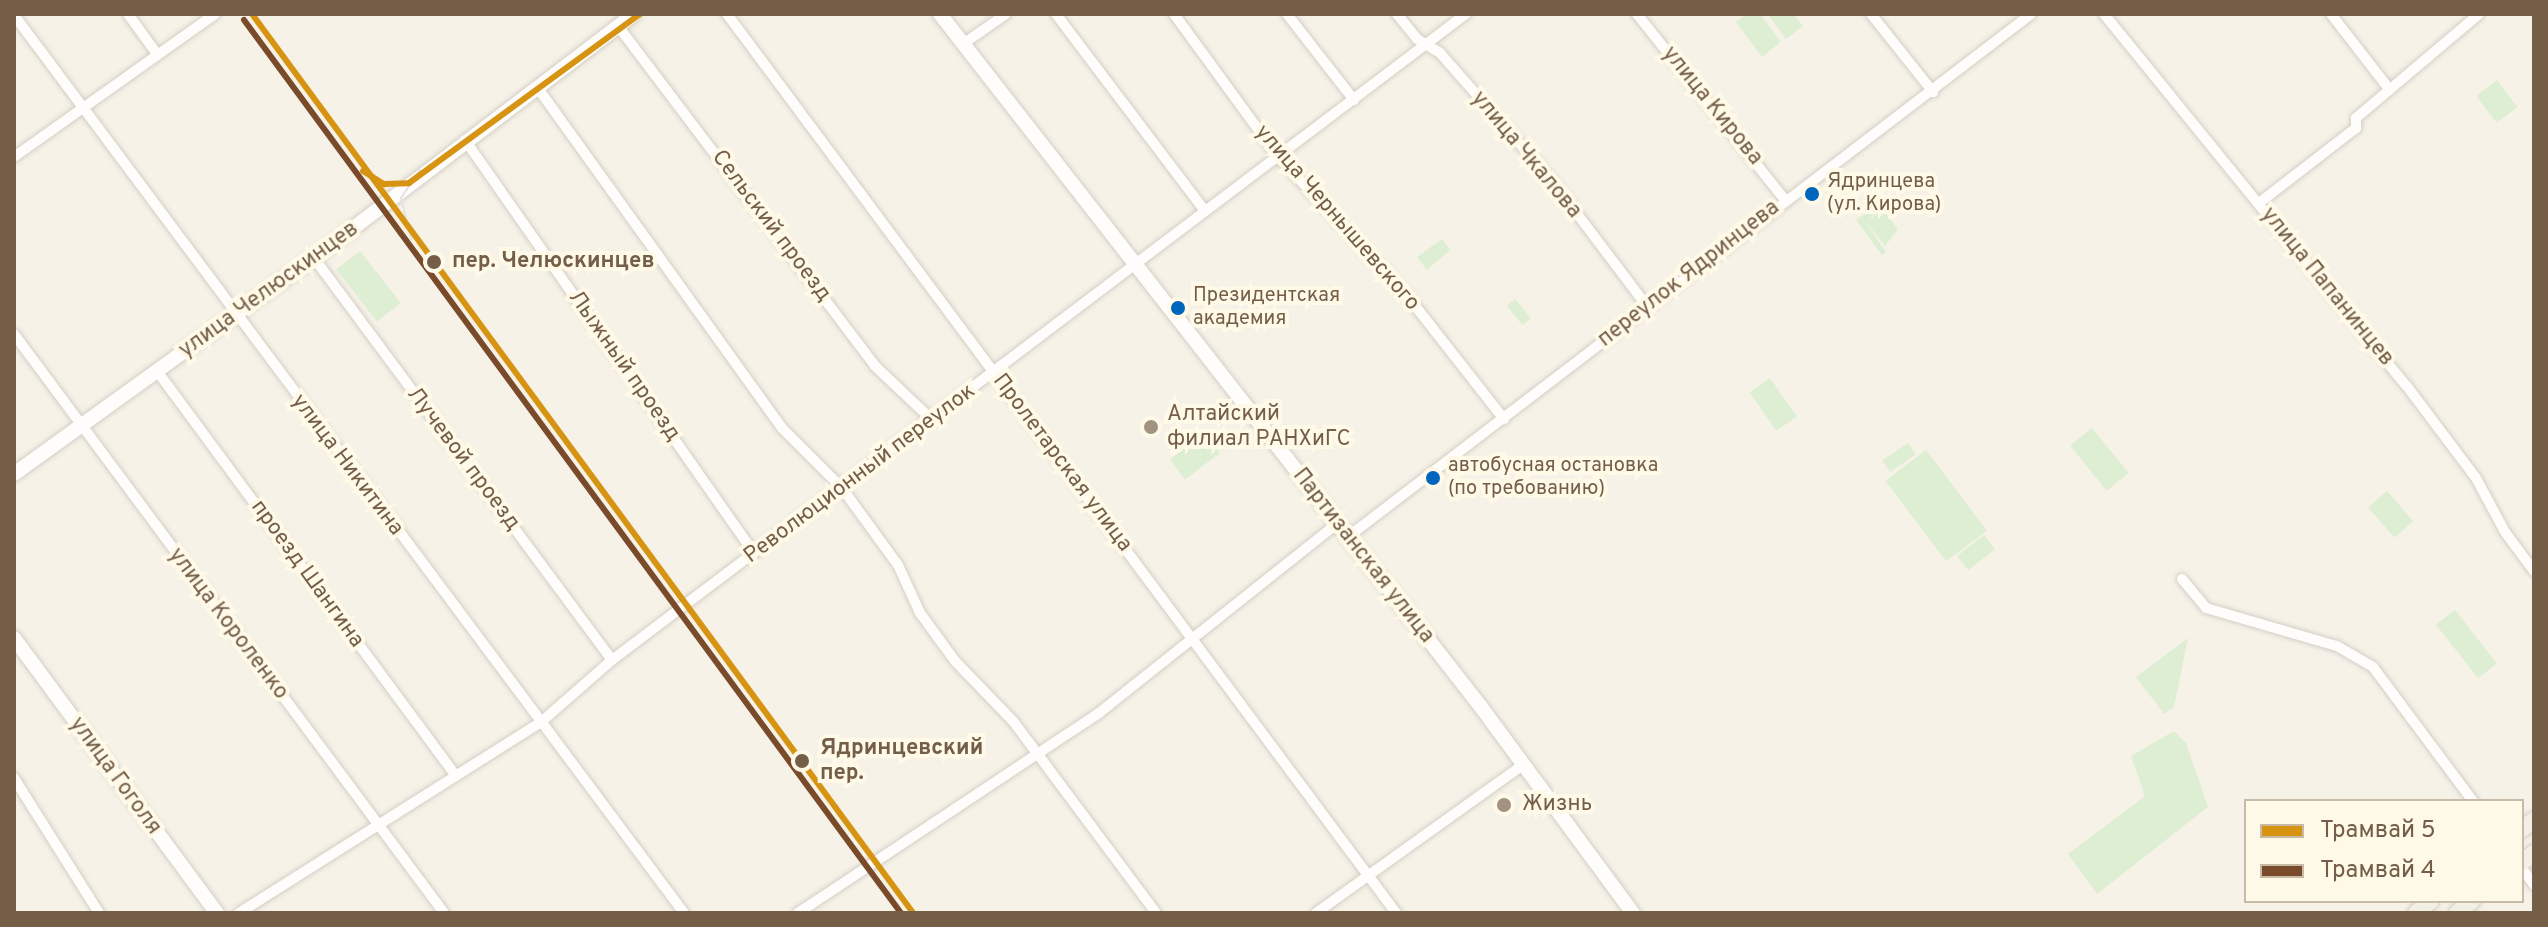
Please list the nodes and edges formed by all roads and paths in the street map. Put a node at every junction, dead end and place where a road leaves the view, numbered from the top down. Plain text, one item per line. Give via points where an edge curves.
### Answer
1 (128, 14) edge
2 (215, 14) edge
3 (634, 14) edge
4 (727, 14) edge
5 (940, 14) edge
6 (1006, 14) edge
7 (1056, 14) edge
8 (1174, 14) edge
9 (1287, 14) edge
10 (1397, 14) edge
11 (1466, 14) edge
12 (1637, 14) edge
13 (1871, 14) edge
14 (2031, 14) edge
15 (2104, 14) edge
16 (2331, 14) edge
17 (2479, 14) edge
18 (14, 15) edge
19 (618, 26) junction
20 (963, 44) junction
21 (1429, 44) junction
22 (157, 54) junction
23 (537, 87) junction
24 (2390, 90) junction
25 (1933, 92) junction
26 (1354, 100) junction
27 (83, 110) junction
28 (465, 140) junction
29 (1277, 155) junction
30 (14, 157) edge
31 (1785, 200) junction
32 (2259, 203) junction
33 (1205, 211) junction
34 (314, 258) junction
35 (1135, 267) junction
36 (1646, 305) junction
37 (235, 316) junction
38 (14, 334) edge
39 (157, 371) junction
40 (994, 372) junction
41 (931, 419) junction
42 (1504, 419) junction
43 (82, 427) junction
44 (14, 474) edge
45 (842, 488) junction
46 (1338, 523) junction
47 (1349, 536) junction
48 (754, 553) junction
49 (2534, 571) edge
50 (2182, 579) dead end
51 (14, 638) edge
52 (1191, 638) junction
53 (612, 660) junction
54 (540, 723) junction
55 (1038, 754) junction
56 (1523, 765) junction
57 (456, 776) junction
58 (14, 778) edge
59 (2472, 799) edge
60 (379, 826) junction
61 (1369, 875) junction
62 (99, 913) edge
63 (217, 913) edge
64 (239, 913) edge
65 (444, 913) edge
66 (684, 913) edge
67 (798, 913) edge
68 (1156, 913) edge
69 (1316, 913) edge
70 (1396, 913) edge
71 (1633, 913) edge

1 - 22 street
2 - 22 street
3 - 19 main road, улица Челюскинцев
4 - 40 street, Пролетарская улица
5 - 20 main road, Партизанская улица
6 - 20 street
7 - 33 street
8 - 29 street, улица Чернышевского
9 - 26 street
10 - 21 street, улица Чкалова via 1417,39
11 - 21 street, Революционный переулок
12 - 31 street, улица Кирова
13 - 25 street
14 - 25 street, переулок Ядринцева
15 - 32 street, улица Папанинцев
16 - 24 street
17 - 24 street
18 - 27 street, улица Никитина
19 - 23 main road, улица Челюскинцев
19 - 41 street, Сельский проезд via 875,366
20 - 35 main road, Партизанская улица
21 - 26 street, Революционный переулок
21 - 36 street, улица Чкалова via 1550,178
22 - 27 street
23 - 28 main road, улица Челюскинцев
23 - 45 street via 782,428
24 - 32 street via 2356,118 2356,128
25 - 31 street, переулок Ядринцева
26 - 29 street, Революционный переулок
27 - 30 street
27 - 37 street, улица Никитина
28 - 34 main road, улица Челюскинцев
28 - 48 street, Лыжный проезд
29 - 33 street, Революционный переулок
29 - 42 street, улица Чернышевского via 1409,298
31 - 36 street, переулок Ядринцева
32 - 49 street, улица Папанинцев via 2476,478
33 - 35 street, Революционный переулок
34 - 37 main road, улица Челюскинцев
34 - 53 street, Лучевой проезд
35 - 40 street, Революционный переулок
35 - 46 main road, Партизанская улица
36 - 42 street, переулок Ядринцева
37 - 39 main road, улица Челюскинцев
37 - 54 street, улица Никитина
38 - 43 street, улица Короленко
39 - 43 main road, улица Челюскинцев
39 - 57 street, проезд Шангина
40 - 41 street, Революционный переулок
40 - 52 street, Пролетарская улица
41 - 45 street, Революционный переулок
42 - 47 street, переулок Ядринцева
43 - 44 main road, улица Челюскинцев
43 - 60 street, улица Короленко
45 - 48 street, Революционный переулок
45 - 55 street via 898,565 920,613 955,661
46 - 47 main road, Партизанская улица
46 - 52 street
47 - 56 main road, Партизанская улица
48 - 53 street, Революционный переулок
50 - 59 street via 2206,608 2337,646 2373,667
51 - 63 main road, улица Гоголя
52 - 55 street via 1182,651
52 - 61 street, Пролетарская улица
53 - 54 street, Революционный переулок
54 - 57 street, Революционный переулок
54 - 66 street, улица Никитина
55 - 67 street
55 - 68 street
56 - 61 street
56 - 71 main road, Партизанская улица
57 - 60 street, Революционный переулок
58 - 62 street
60 - 64 street, Революционный переулок
60 - 65 street, улица Короленко
61 - 69 street
61 - 70 street, Пролетарская улица

